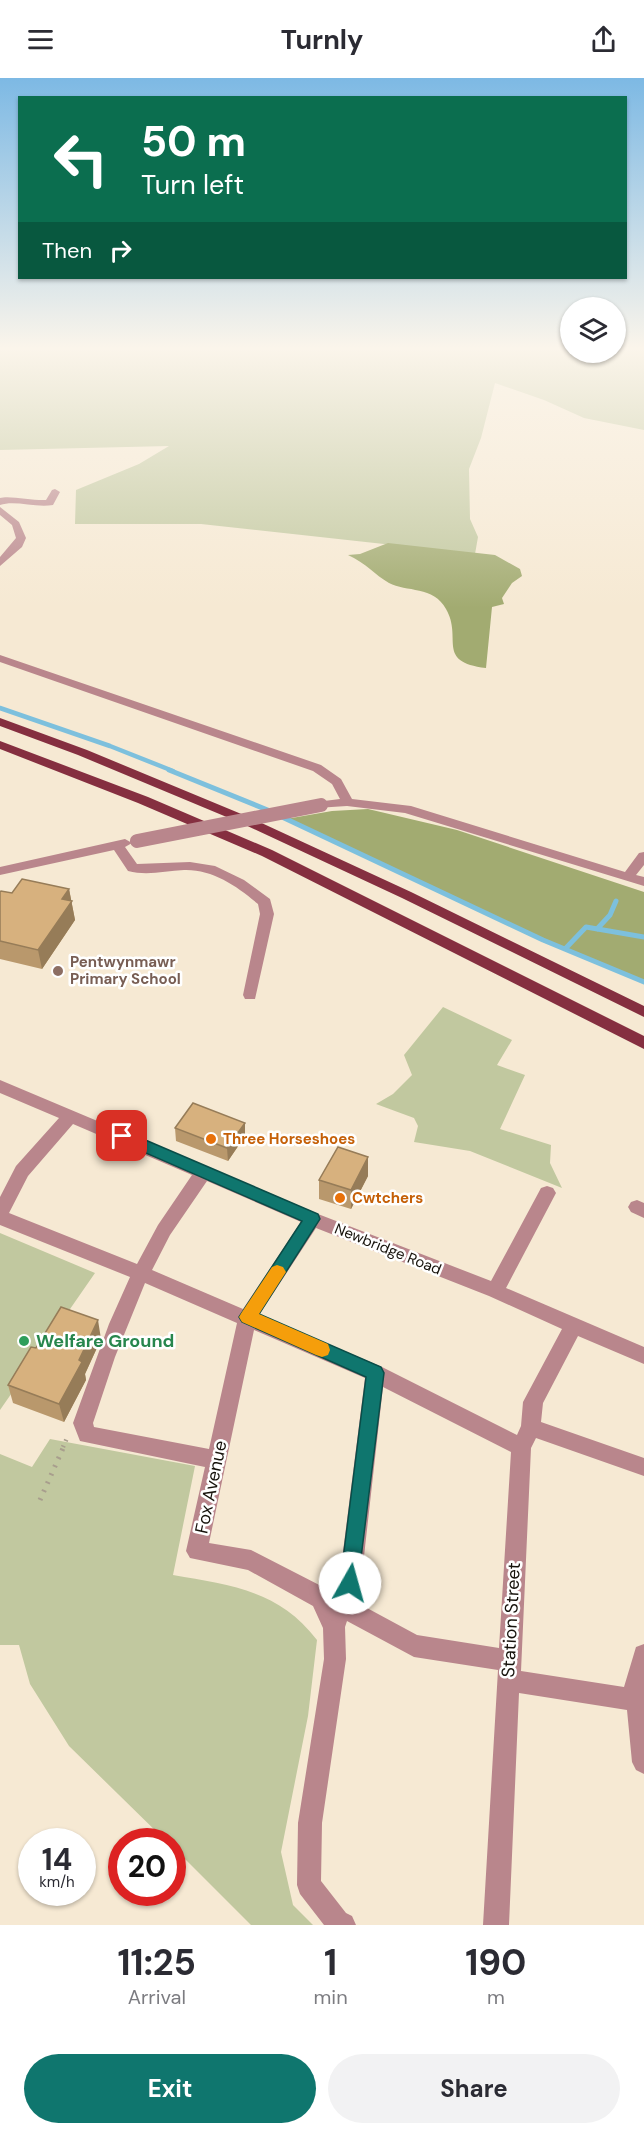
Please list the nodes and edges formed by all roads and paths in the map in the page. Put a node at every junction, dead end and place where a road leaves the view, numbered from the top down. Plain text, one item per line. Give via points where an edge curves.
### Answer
1 (55, 492) dead end
2 (0, 502) edge
3 (0, 510) edge
4 (0, 563) edge
5 (0, 658) edge
6 (0, 722) edge
7 (0, 746) edge
8 (347, 802) junction
9 (117, 845) junction
10 (644, 856) edge
11 (0, 871) edge
12 (628, 877) junction
13 (644, 882) edge
14 (250, 995) dead end
15 (644, 1012) edge
16 (644, 1042) edge
17 (0, 1086) edge
18 (71, 1115) junction
19 (204, 1172) junction
20 (547, 1193) dead end
21 (0, 1215) edge
22 (312, 1219) junction
23 (140, 1272) junction
24 (495, 1291) junction
25 (248, 1317) junction
26 (573, 1327) junction
27 (642, 1350) edge
28 (375, 1373) junction
29 (85, 1429) junction
30 (526, 1437) junction
31 (217, 1460) junction
32 (644, 1467) edge
33 (40, 1500) dead end
34 (337, 1616) junction
35 (644, 1655) edge
36 (509, 1670) junction
37 (637, 1700) junction
38 (644, 1762) edge
39 (343, 1925) edge
40 (496, 1925) edge

1 - 2 street via 50,502 42,504 5,499
3 - 4 street via 16,524 21,538
5 - 8 street via 317,768 342,786
6 - 15 main road via 223,811 440,911
7 - 16 main road via 143,800 267,853
8 - 9 street, bridge
8 - 12 street via 406,808
9 - 11 street
9 - 14 street via 133,868 210,869 251,890 265,902 267,914
10 - 12 street
12 - 13 street
17 - 18 street, Newbridge Road
18 - 19 street, Newbridge Road
18 - 21 street via 22,1171
19 - 22 street, Newbridge Road
19 - 23 street via 179,1202
20 - 24 street
21 - 23 street via 18,1226
22 - 24 street, Newbridge Road
22 - 25 street, Fox Avenue
23 - 25 street
23 - 29 street via 92,1395 83,1423
24 - 26 street, Newbridge Road
25 - 28 street
25 - 31 street, Fox Avenue
26 - 27 street, Newbridge Road
26 - 30 street, Station Street via 533,1402
28 - 30 street
28 - 34 street via 350,1583
29 - 31 street via 87,1436
29 - 33 path via 67,1438
30 - 32 street
30 - 36 street, Station Street
31 - 34 street, Fox Avenue via 197,1551 251,1560 321,1598
34 - 36 street via 414,1646
34 - 39 street, Fox Avenue via 335,1659 310,1823 309,1885
35 - 37 street via 635,1682
36 - 37 street
36 - 40 street, Station Street
37 - 38 street

